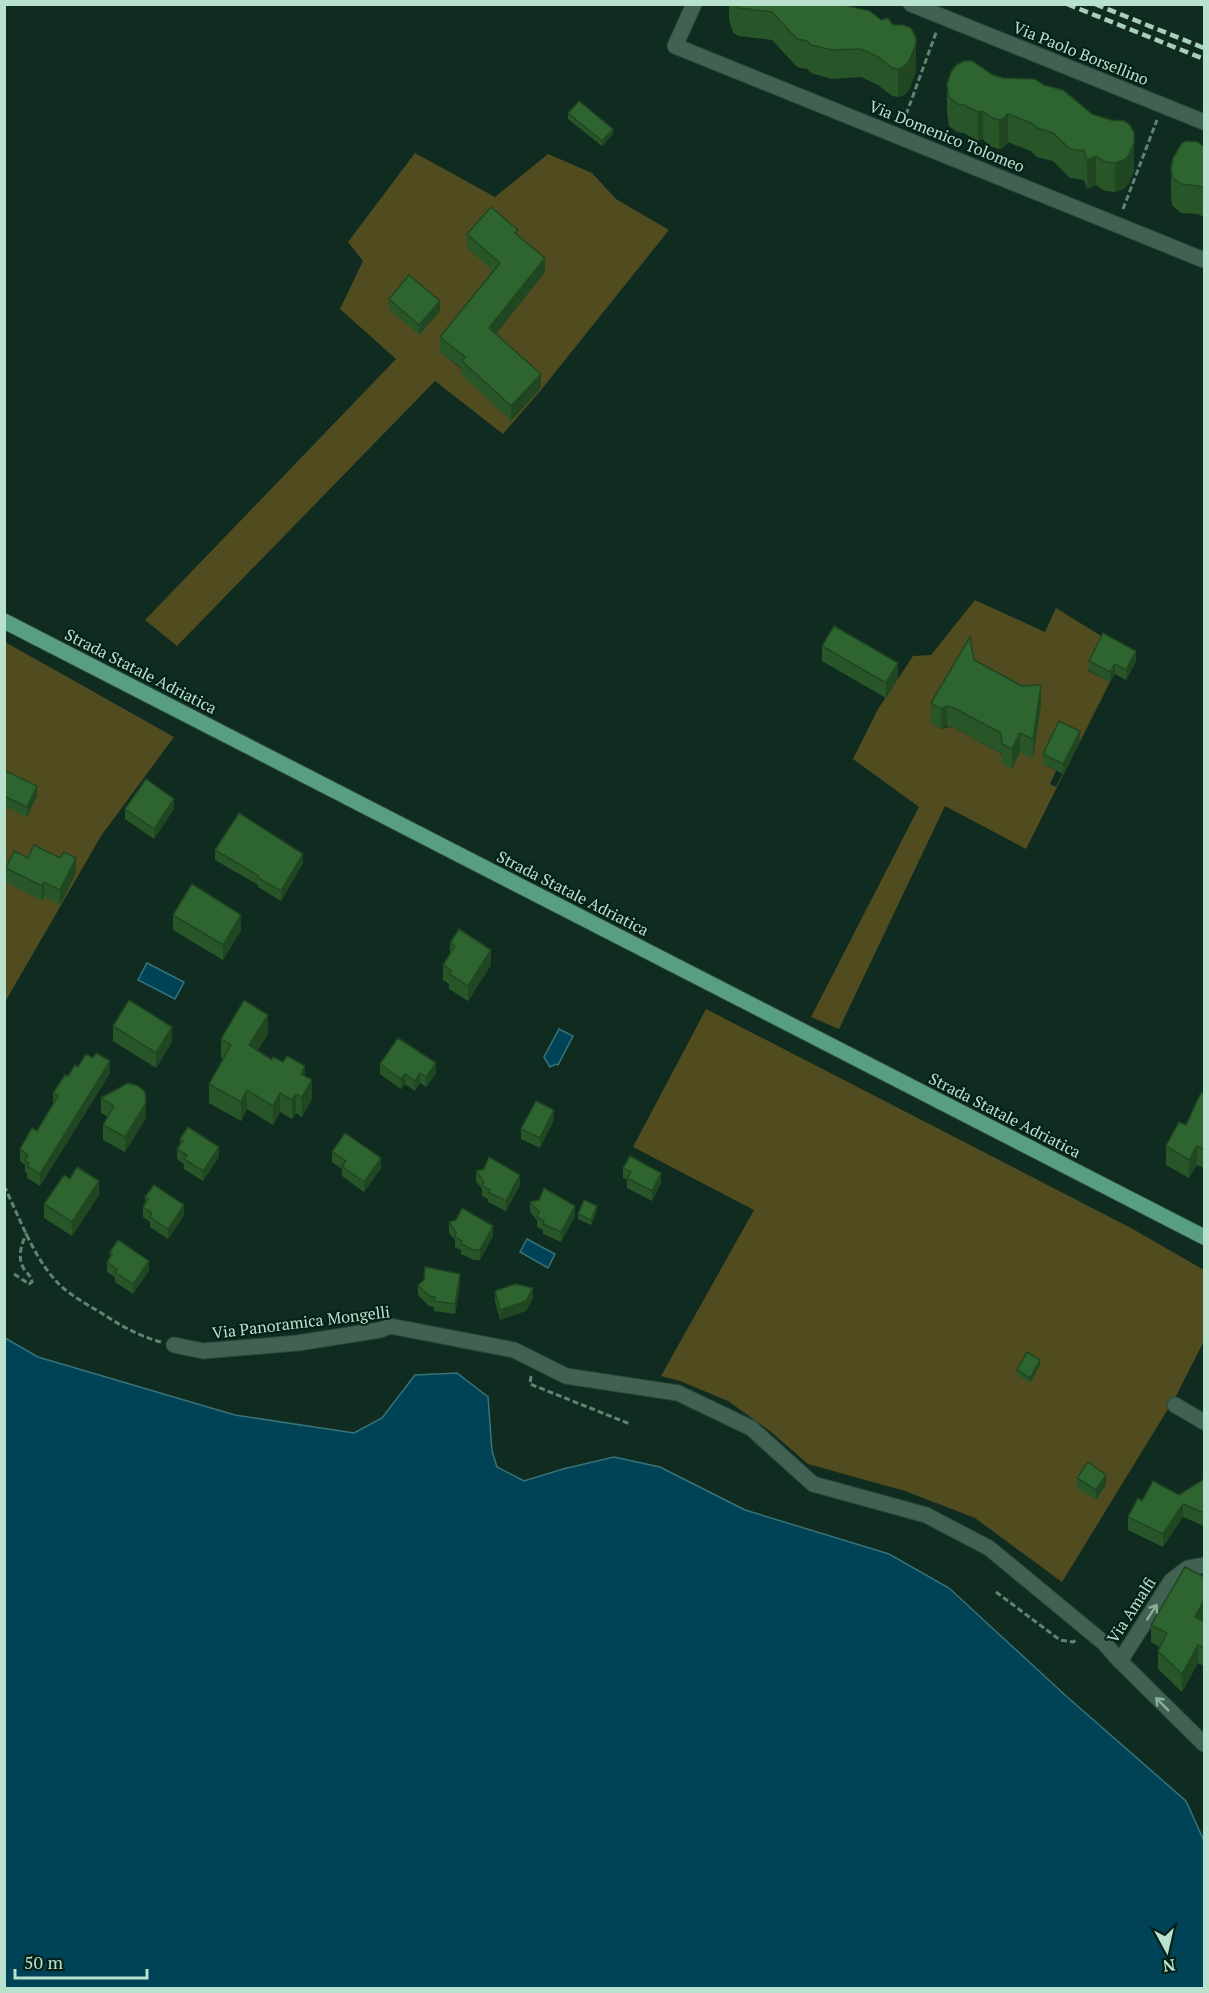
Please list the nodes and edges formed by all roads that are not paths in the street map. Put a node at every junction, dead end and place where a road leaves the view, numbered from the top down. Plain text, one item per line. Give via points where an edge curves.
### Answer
1 (694, 4) edge
2 (911, 4) edge
3 (1204, 122) edge
4 (1204, 260) edge
5 (4, 621) edge
6 (1204, 1237) edge
7 (174, 1345) road end
8 (1175, 1405) dead end
9 (1204, 1422) edge
10 (1204, 1565) edge
11 (1120, 1661) junction
12 (1204, 1744) edge

1 - 4 street, Via Domenico Tolomeo via 675,46
2 - 3 street, Via Paolo Borsellino
5 - 6 main road, Strada Statale Adriatica
7 - 11 street, Via Panoramica Mongelli via 203,1351 286,1344 390,1326 514,1350 566,1376 678,1393 751,1428 813,1484 926,1515 989,1548 1104,1643
8 - 9 street
11 -> 10 street, Via Amalfi via 1171,1581 1188,1568
12 -> 11 street, Via Panoramica Mongelli

